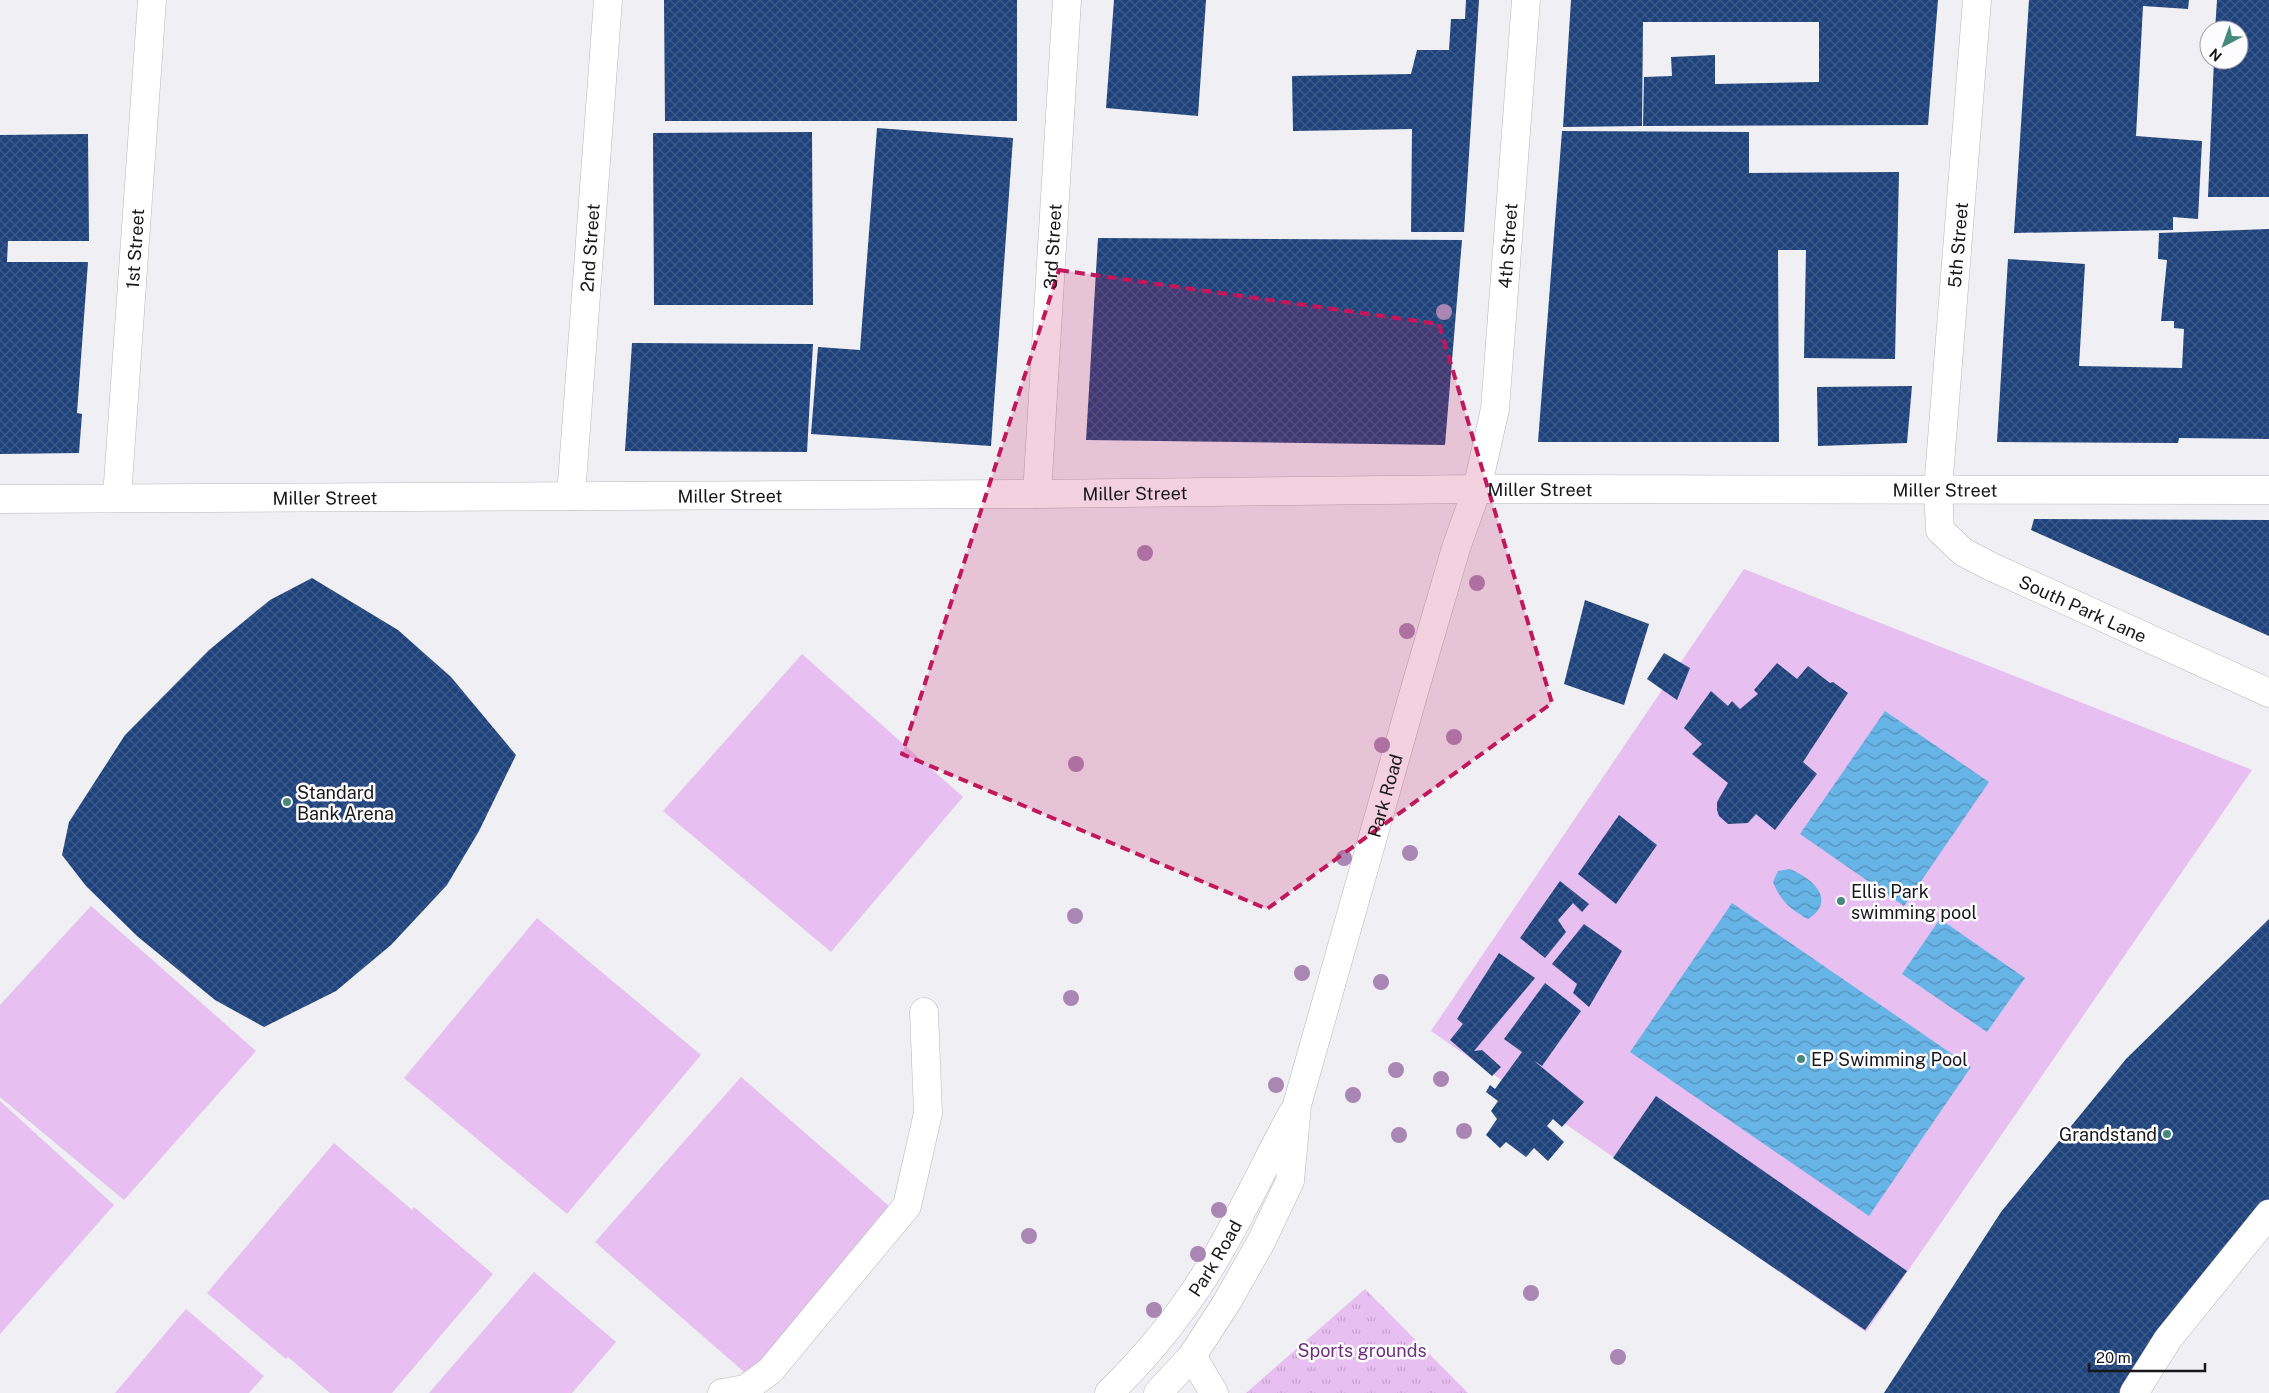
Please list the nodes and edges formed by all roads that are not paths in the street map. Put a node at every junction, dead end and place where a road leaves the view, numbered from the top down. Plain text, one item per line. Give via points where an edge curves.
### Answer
1 (152, 0) edge
2 (608, 0) edge
3 (1067, 0) edge
4 (1526, 0) edge
5 (1977, 0) edge
6 (1477, 489) junction
7 (1938, 490) junction
8 (2269, 490) edge
9 (1037, 494) junction
10 (571, 496) junction
11 (117, 497) junction
12 (0, 499) edge
13 (2269, 693) edge
14 (924, 1012) dead end
15 (1297, 1106) junction
16 (2269, 1214) edge
17 (1192, 1356) junction
18 (722, 1393) edge
19 (1108, 1393) edge
20 (1158, 1393) edge
21 (1214, 1393) edge
22 (2134, 1393) edge

1 - 11 street, 1st Street
2 - 10 street, 2nd Street
3 - 9 street, 3rd Street
4 - 6 street, 4th Street via 1495,409
5 - 7 street, 5th Street
6 - 7 street, Miller Street
6 - 9 street, Miller Street
6 - 15 street, Park Road via 1418,676
7 - 8 street, Miller Street
7 - 13 street, South Park Lane via 1940,530 1963,552
9 - 10 street, Miller Street
10 - 11 street, Miller Street
11 - 12 street, Miller Street
14 - 18 street via 928,1113 907,1206 770,1371 746,1389
15 - 17 street, Park Road via 1290,1181 1228,1302
15 - 19 street, Park Road via 1209,1269 1167,1329
16 - 22 street via 2168,1339
17 - 20 street, Park Road
17 - 21 street

